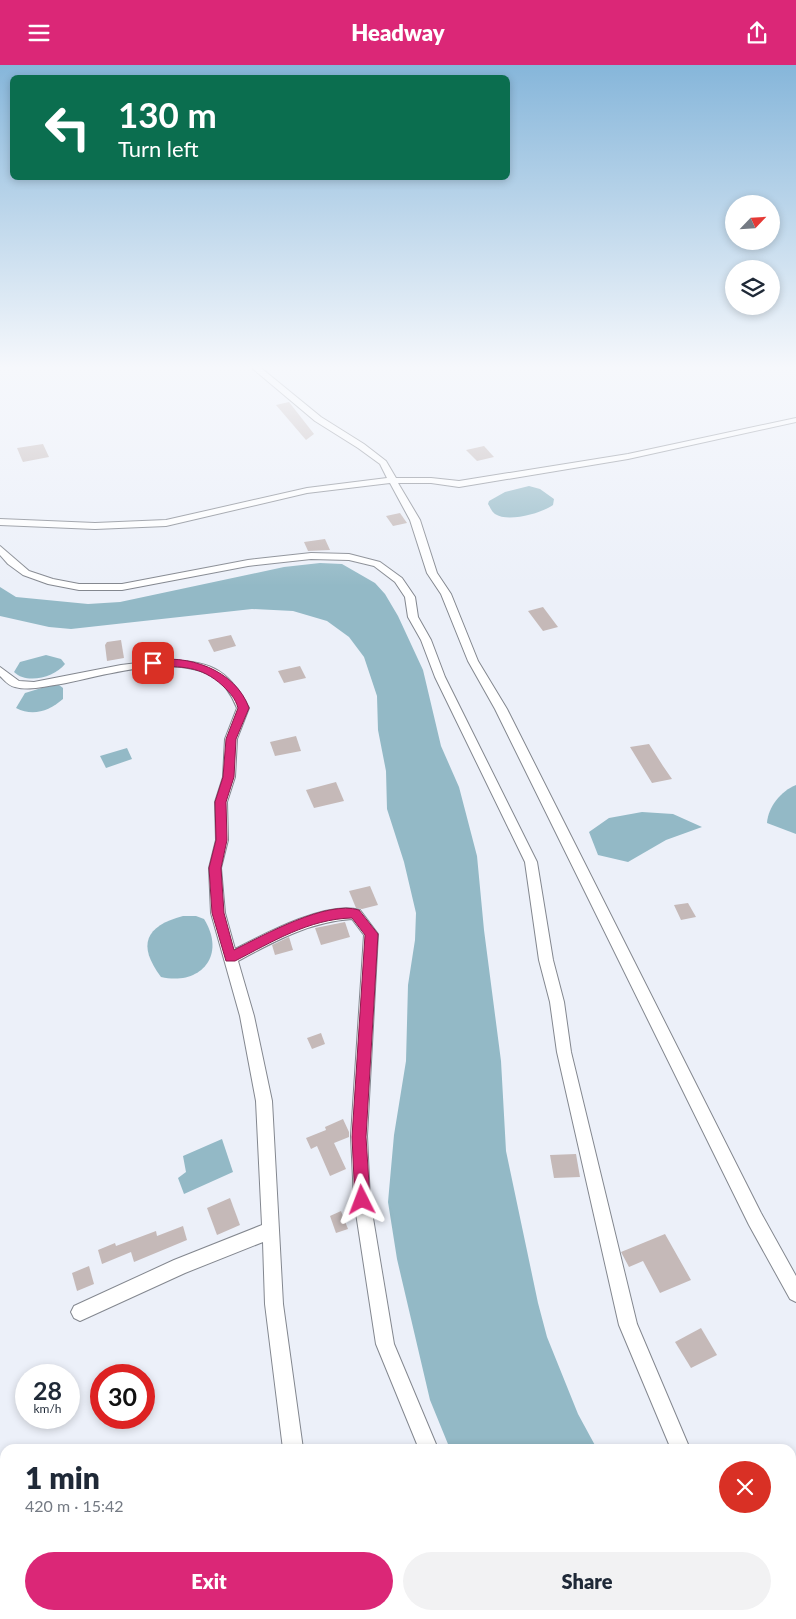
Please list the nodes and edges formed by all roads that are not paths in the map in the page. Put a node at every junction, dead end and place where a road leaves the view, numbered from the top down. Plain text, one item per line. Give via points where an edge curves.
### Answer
1 (352, 441) edge
2 (706, 441) edge
3 (393, 480) junction
4 (0, 522) edge
5 (0, 549) edge
6 (0, 670) edge
7 (230, 958) junction
8 (271, 1230) junction
9 (796, 1293) edge
10 (80, 1312) dead end
11 (292, 1444) edge
12 (427, 1444) edge
13 (679, 1444) edge

1 - 3 street via 383,463
2 - 3 street via 468,483
3 - 4 street via 381,479 298,493 189,519 133,526
3 - 9 street via 415,520 432,573 446,594 473,661
5 - 13 street via 26,573 79,587 122,587 248,563 311,556 349,557 378,564 399,581 410,597 413,617 440,677 531,862 564,1052 628,1325
6 - 7 street via 16,684 34,685 153,663 188,664 214,673 239,696 244,708 231,739 229,777 221,802 222,840 215,868 218,913
7 - 8 street via 247,1016 264,1101
7 - 12 street via 283,931 331,914 355,914 371,934 360,1127 362,1200 385,1344
8 - 10 street via 180,1266
8 - 11 street via 274,1304

